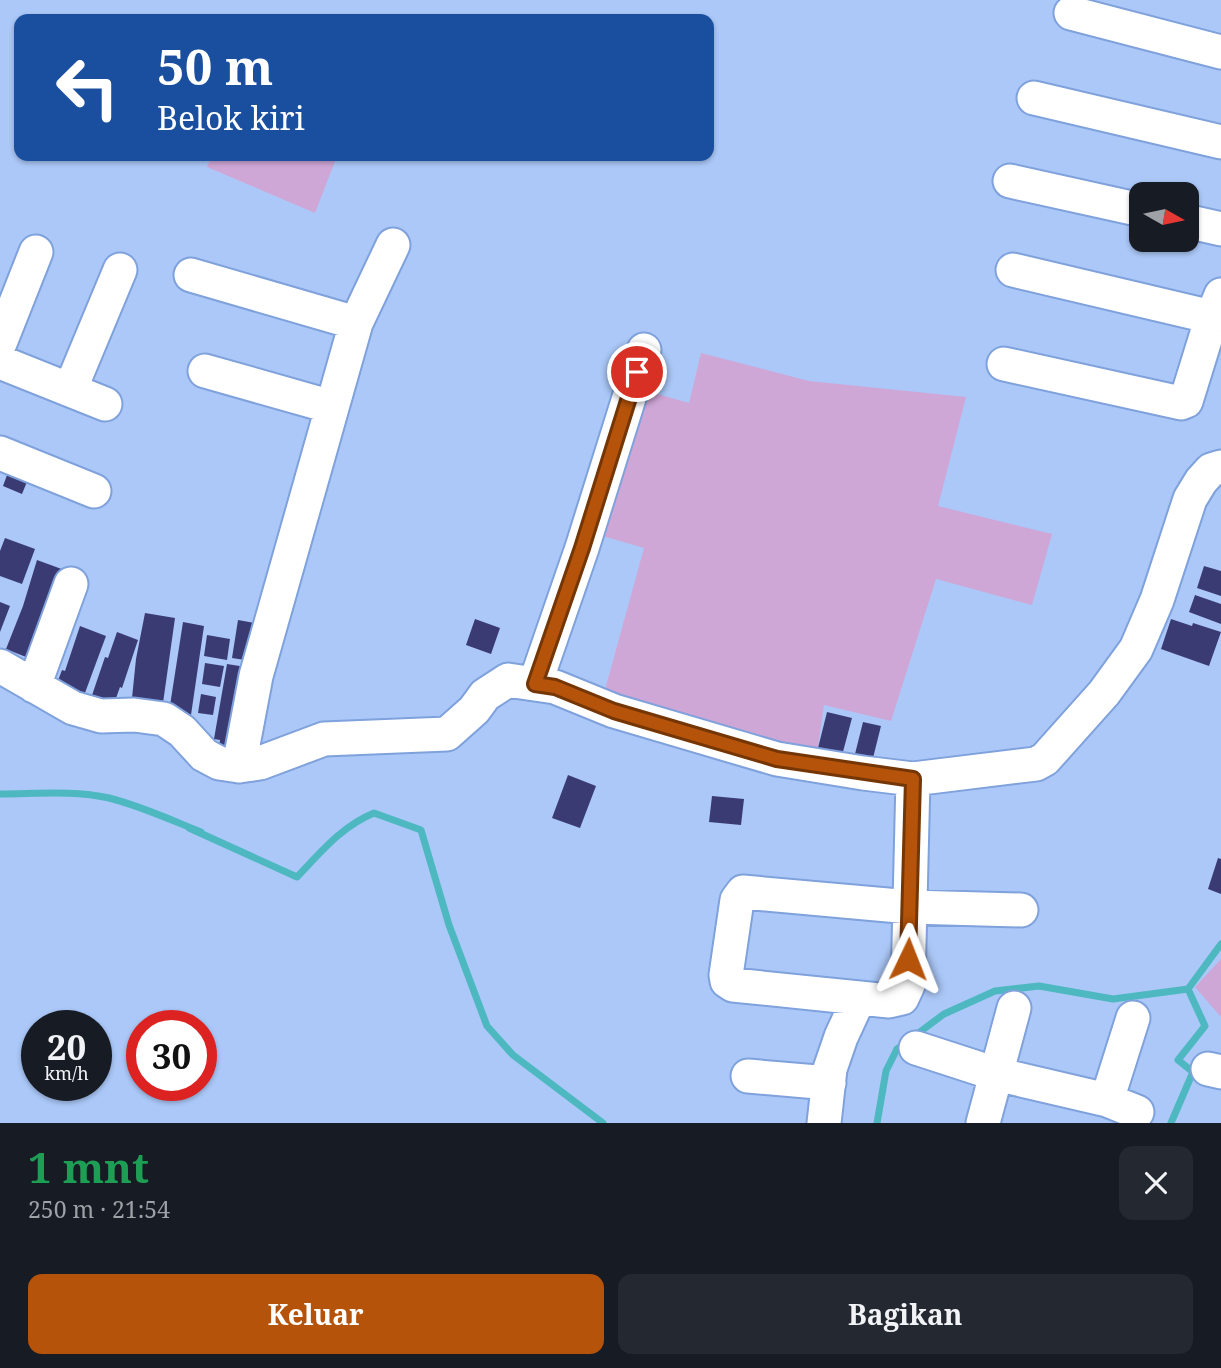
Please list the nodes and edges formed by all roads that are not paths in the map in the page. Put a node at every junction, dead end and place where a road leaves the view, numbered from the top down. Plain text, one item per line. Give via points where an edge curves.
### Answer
1 (1071, 13) dead end
2 (1221, 52) edge
3 (1034, 98) dead end
4 (1221, 142) edge
5 (1010, 181) dead end
6 (1129, 207) edge
7 (1199, 224) edge
8 (1221, 229) edge
9 (393, 245) dead end
10 (36, 252) dead end
11 (120, 270) dead end
12 (1013, 270) dead end
13 (191, 275) dead end
14 (1216, 306) edge
15 (356, 323) junction
16 (0, 343) edge
17 (644, 350) dead end
18 (0, 362) edge
19 (1004, 364) dead end
20 (205, 370) dead end
21 (1209, 373) edge
22 (70, 390) junction
23 (106, 404) dead end
24 (332, 407) junction
25 (0, 453) edge
26 (1221, 467) edge
27 (94, 491) dead end
28 (71, 584) dead end
29 (0, 666) edge
30 (535, 684) junction
31 (34, 686) junction
32 (239, 766) junction
33 (913, 779) junction
34 (910, 907) junction
35 (1021, 910) dead end
36 (859, 998) junction
37 (1014, 1008) dead end
38 (1133, 1018) dead end
39 (916, 1048) dead end
40 (996, 1074) junction
41 (748, 1076) dead end
42 (829, 1083) junction
43 (824, 1123) edge
44 (983, 1123) edge

1 - 2 street
3 - 4 street
5 - 6 street
7 - 8 street
9 - 15 street
10 - 16 street
11 - 22 street
12 - 14 street
13 - 15 street
14 - 21 street
15 - 24 street
17 - 30 street
18 - 22 street
19 - 21 street via 1181,403
20 - 24 street
22 - 23 street
24 - 32 street via 256,676
25 - 27 street
26 - 33 street via 1211,470 1190,499 1136,649 1045,759 1027,766
28 - 31 street
29 - 31 street
30 - 32 street via 508,680 485,695 447,734 324,739
30 - 33 street via 777,759
31 - 32 street via 73,708 101,716 164,719 183,731 204,755
33 - 34 street
34 - 35 street
34 - 36 street via 908,985 902,998
34 - 36 street via 739,895 727,981
36 - 42 street via 841,1037
37 - 40 street
38 - 40 street via 1122,1106
39 - 40 street
40 - 44 street
41 - 42 street
42 - 43 street

